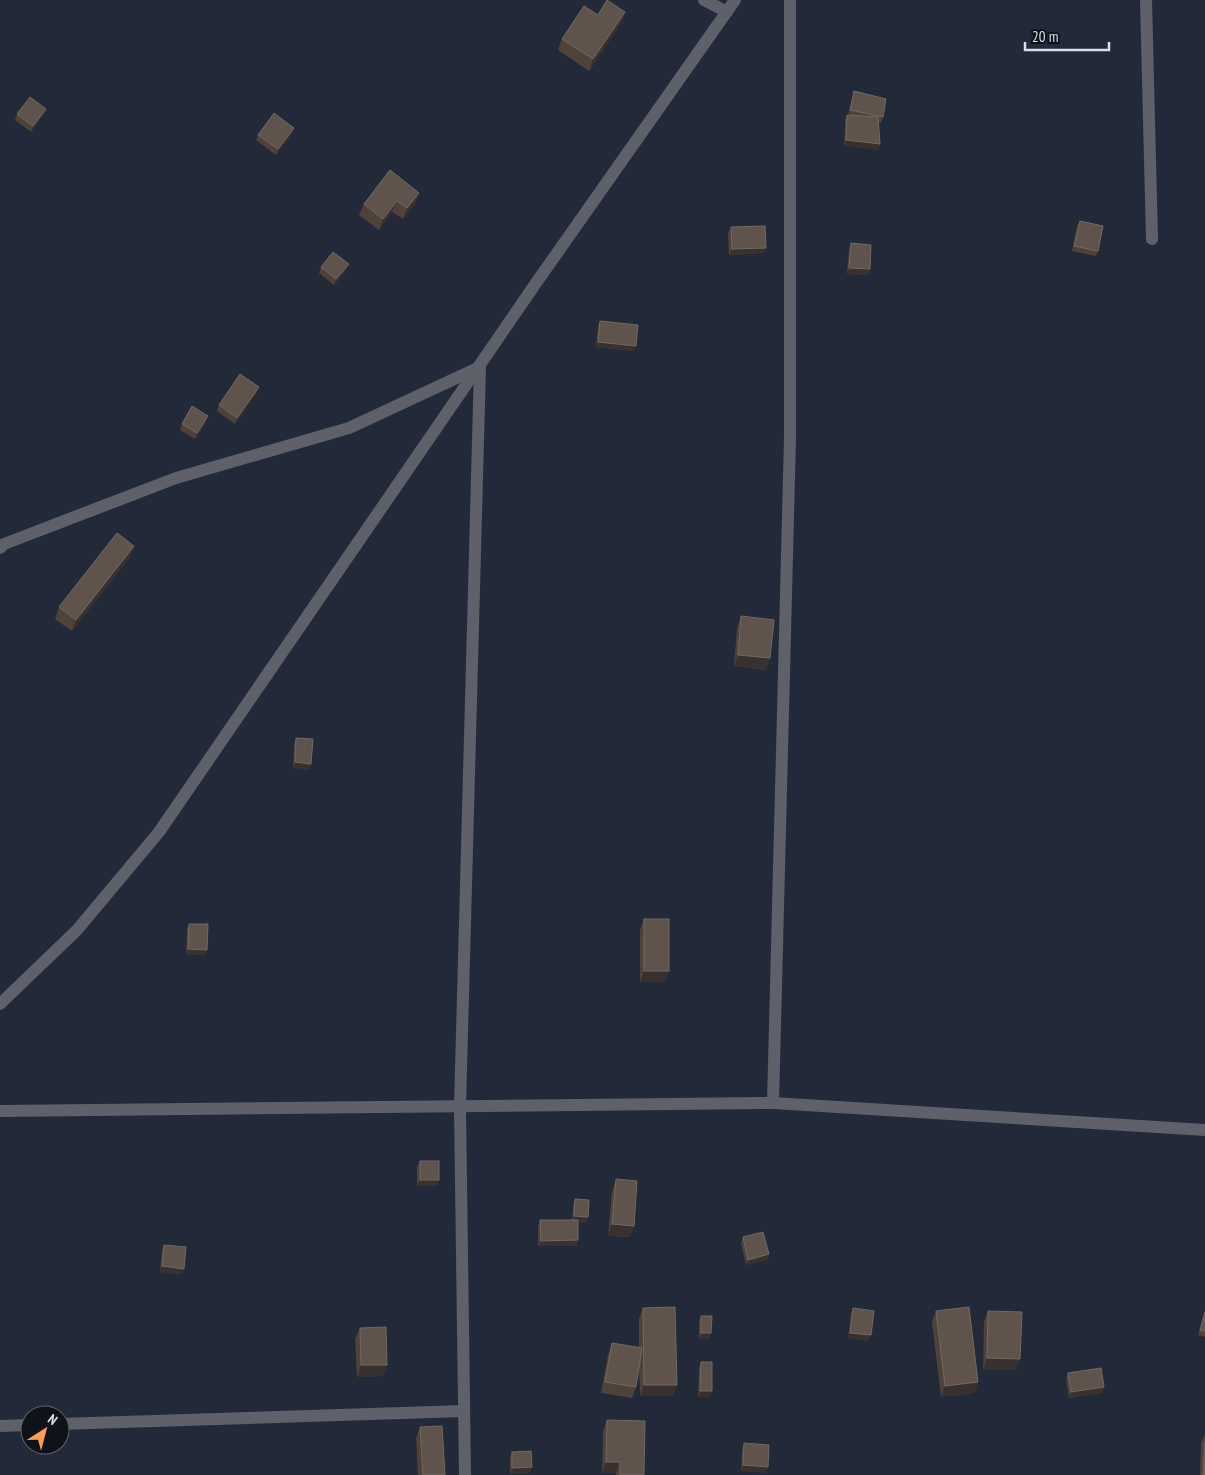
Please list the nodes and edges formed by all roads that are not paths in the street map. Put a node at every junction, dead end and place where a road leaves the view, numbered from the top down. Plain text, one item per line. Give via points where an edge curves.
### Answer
1 (704, 0) edge
2 (735, 0) edge
3 (790, 0) edge
4 (1146, 0) edge
5 (727, 12) junction
6 (1152, 239) dead end
7 (480, 367) junction
8 (0, 548) edge
9 (0, 1004) edge
10 (773, 1103) junction
11 (460, 1107) junction
12 (0, 1111) edge
13 (1205, 1130) edge
14 (464, 1411) junction
15 (70, 1424) edge
16 (20, 1425) edge
17 (0, 1426) edge
18 (464, 1475) edge

1 - 5 street
2 - 5 street
3 - 10 street via 790,438
4 - 6 street
5 - 7 street
7 - 8 street via 350,428 176,478
7 - 9 street via 159,832 77,930
7 - 11 street
10 - 11 street
10 - 13 street
11 - 12 street
11 - 14 street
14 - 15 street
14 - 18 street
16 - 17 street

